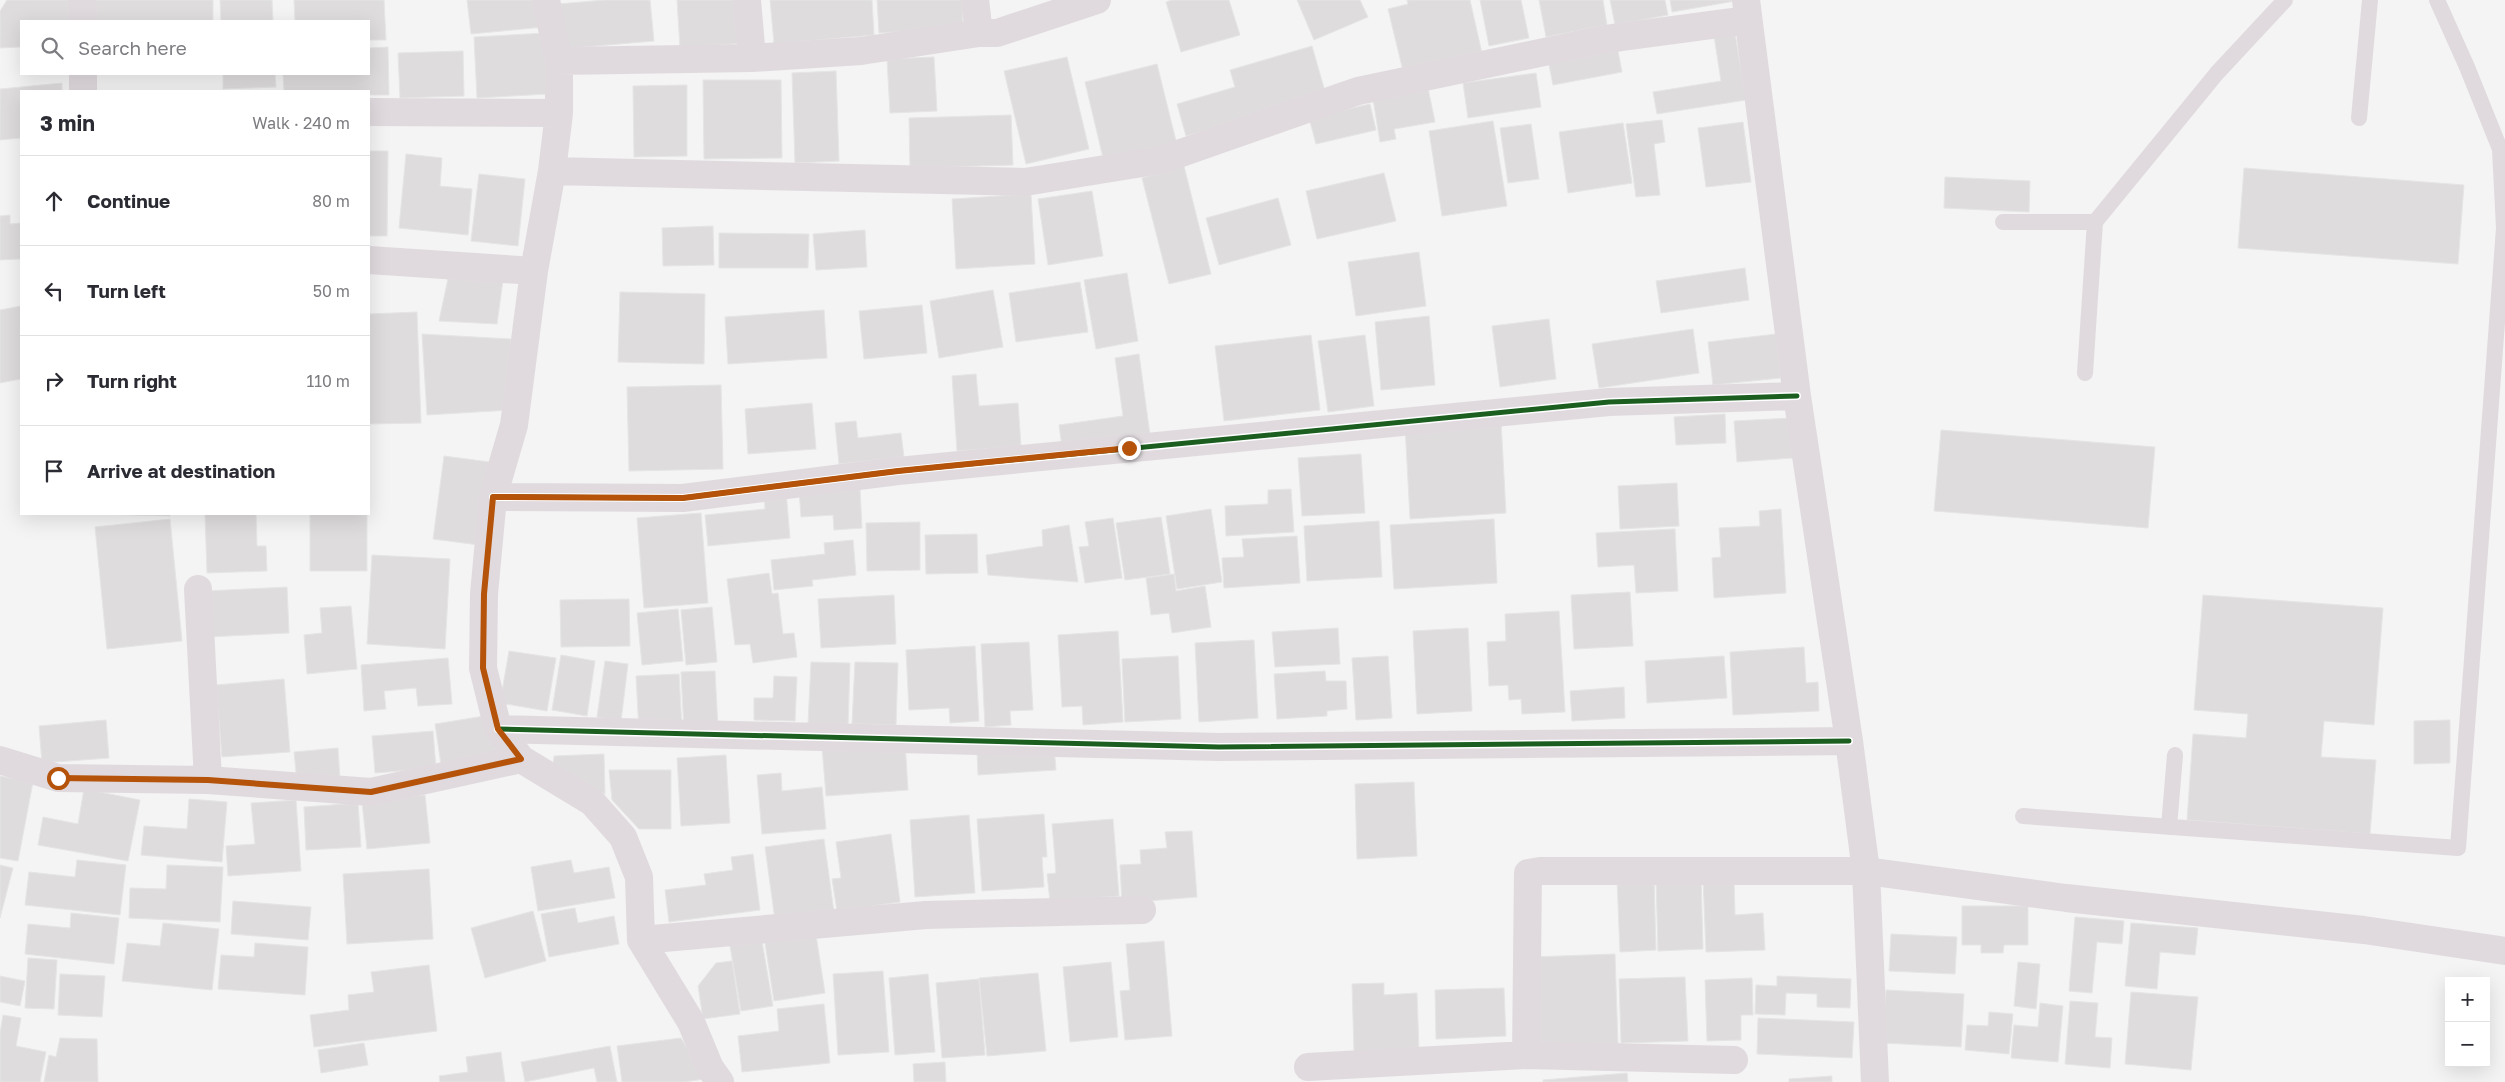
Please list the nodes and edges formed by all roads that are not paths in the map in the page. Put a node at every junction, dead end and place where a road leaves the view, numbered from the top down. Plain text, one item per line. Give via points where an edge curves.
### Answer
1 (82, 0) edge
2 (546, 0) edge
3 (747, 0) edge
4 (975, 0) edge
5 (1097, 0) edge
6 (2285, 0) edge
7 (2370, 0) edge
8 (2437, 0) edge
9 (1747, 10) edge
10 (82, 20) edge
11 (979, 33) junction
12 (752, 58) junction
13 (559, 61) junction
14 (83, 75) edge
15 (83, 90) edge
16 (370, 112) edge
17 (559, 113) junction
18 (2359, 118) dead end
19 (552, 171) junction
20 (2003, 222) dead end
21 (2095, 222) junction
22 (370, 260) edge
23 (534, 271) junction
24 (2502, 305) edge
25 (2085, 374) dead end
26 (1797, 396) junction
27 (493, 497) junction
28 (198, 589) dead end
29 (498, 729) junction
30 (1849, 741) junction
31 (2175, 755) dead end
32 (521, 759) junction
33 (0, 760) edge
34 (208, 780) junction
35 (2023, 816) dead end
36 (2169, 826) junction
37 (1866, 871) junction
38 (1142, 910) dead end
39 (641, 940) junction
40 (2505, 951) edge
41 (1526, 1055) junction
42 (1734, 1060) dead end
43 (1308, 1067) dead end
44 (720, 1082) edge
45 (1875, 1082) edge

1 - 10 street
2 - 13 street
3 - 12 street
4 - 11 street
5 - 11 street via 997,32
6 - 21 lane via 2217,73
7 - 18 lane
8 - 24 lane via 2500,149 2504,228
9 - 19 street via 1358,91 1161,160 1025,182
9 - 26 street
11 - 12 street via 860,52
12 - 13 street
13 - 17 street
14 - 15 street
16 - 17 street
17 - 19 street
19 - 23 street
20 - 21 lane
21 - 25 lane
22 - 23 street
23 - 27 street via 514,425
24 - 36 lane via 2458,848
26 - 27 street via 1609,402 898,471 683,498
26 - 30 street
27 - 29 street via 484,594 483,668
28 - 34 street
29 - 30 street via 1219,747
29 - 32 street
30 - 37 street
31 - 36 lane
32 - 34 street via 371,792
32 - 39 street via 592,802 623,838 639,877
33 - 34 street via 58,778
35 - 36 lane
37 - 40 street via 2066,898 2364,930
37 - 41 street via 1528,873
37 - 45 street
38 - 39 street via 926,914
39 - 44 street via 692,1022 710,1068
41 - 42 street
41 - 43 street

